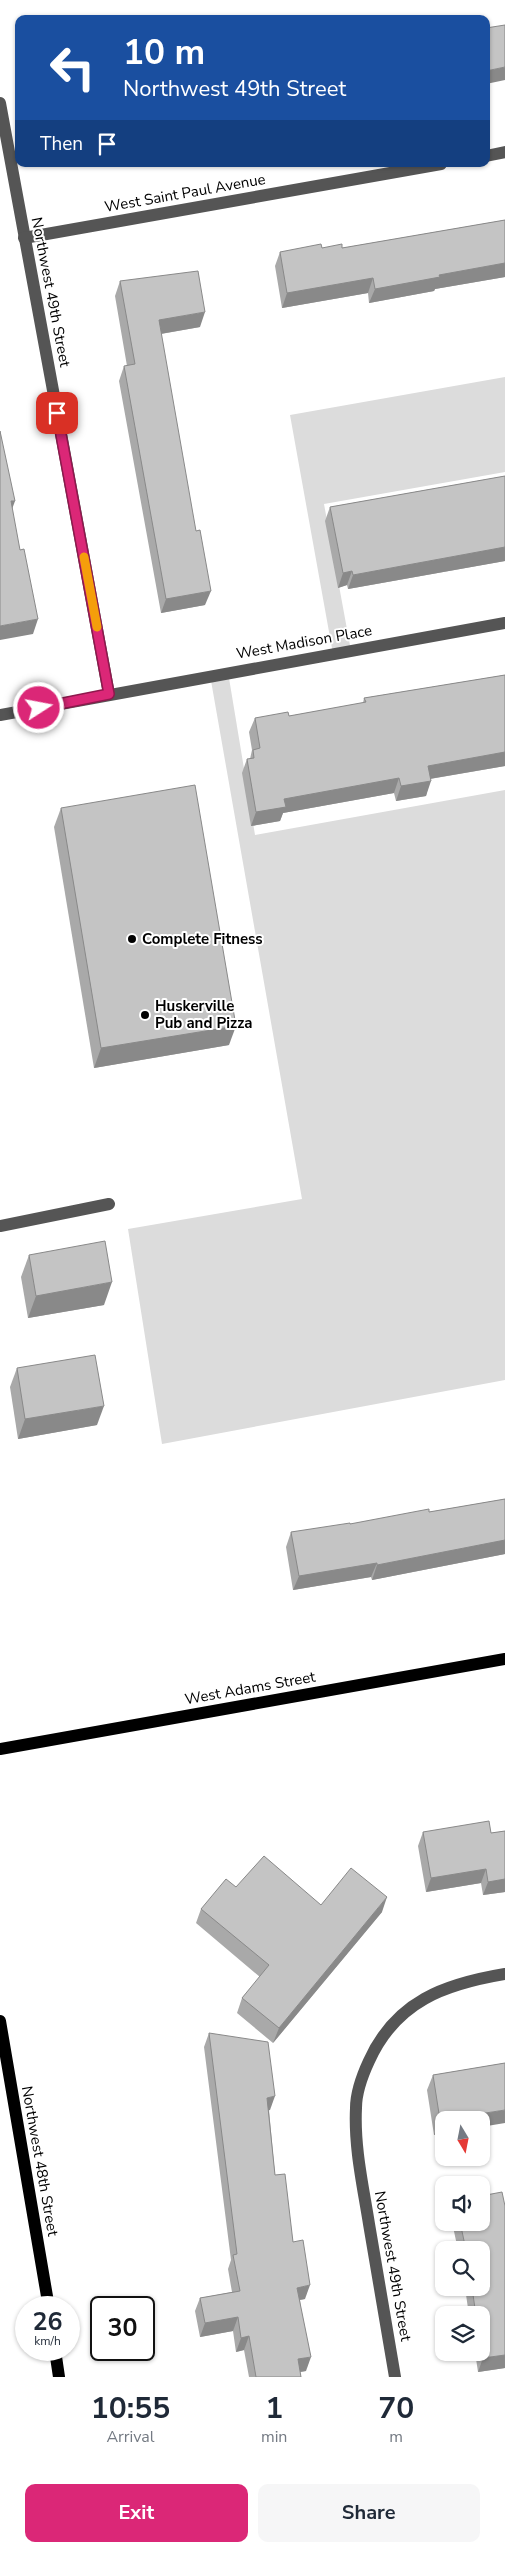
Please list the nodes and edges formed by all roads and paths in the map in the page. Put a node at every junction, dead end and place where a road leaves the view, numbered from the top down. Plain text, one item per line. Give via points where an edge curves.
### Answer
1 (0, 103) edge
2 (505, 152) edge
3 (490, 155) edge
4 (424, 167) edge
5 (24, 238) junction
6 (505, 623) edge
7 (109, 694) junction
8 (0, 715) edge
9 (109, 1204) dead end
10 (0, 1226) edge
11 (505, 1659) edge
12 (0, 1749) edge
13 (505, 1974) edge
14 (0, 2021) edge
15 (47, 2296) edge
16 (57, 2361) edge
17 (59, 2377) edge
18 (395, 2377) edge

1 - 5 street, Northwest 49th Street
2 - 3 street
4 - 5 street, West Saint Paul Avenue
5 - 7 street, Northwest 49th Street
6 - 7 street, West Madison Place
7 - 8 street, West Madison Place
9 - 10 street
11 - 12 main road, West Adams Street
13 - 18 street, Northwest 49th Street via 464,1982 434,1993 409,2009 374,2049 358,2092 358,2160
14 - 15 main road, Northwest 48th Street
16 - 17 main road

